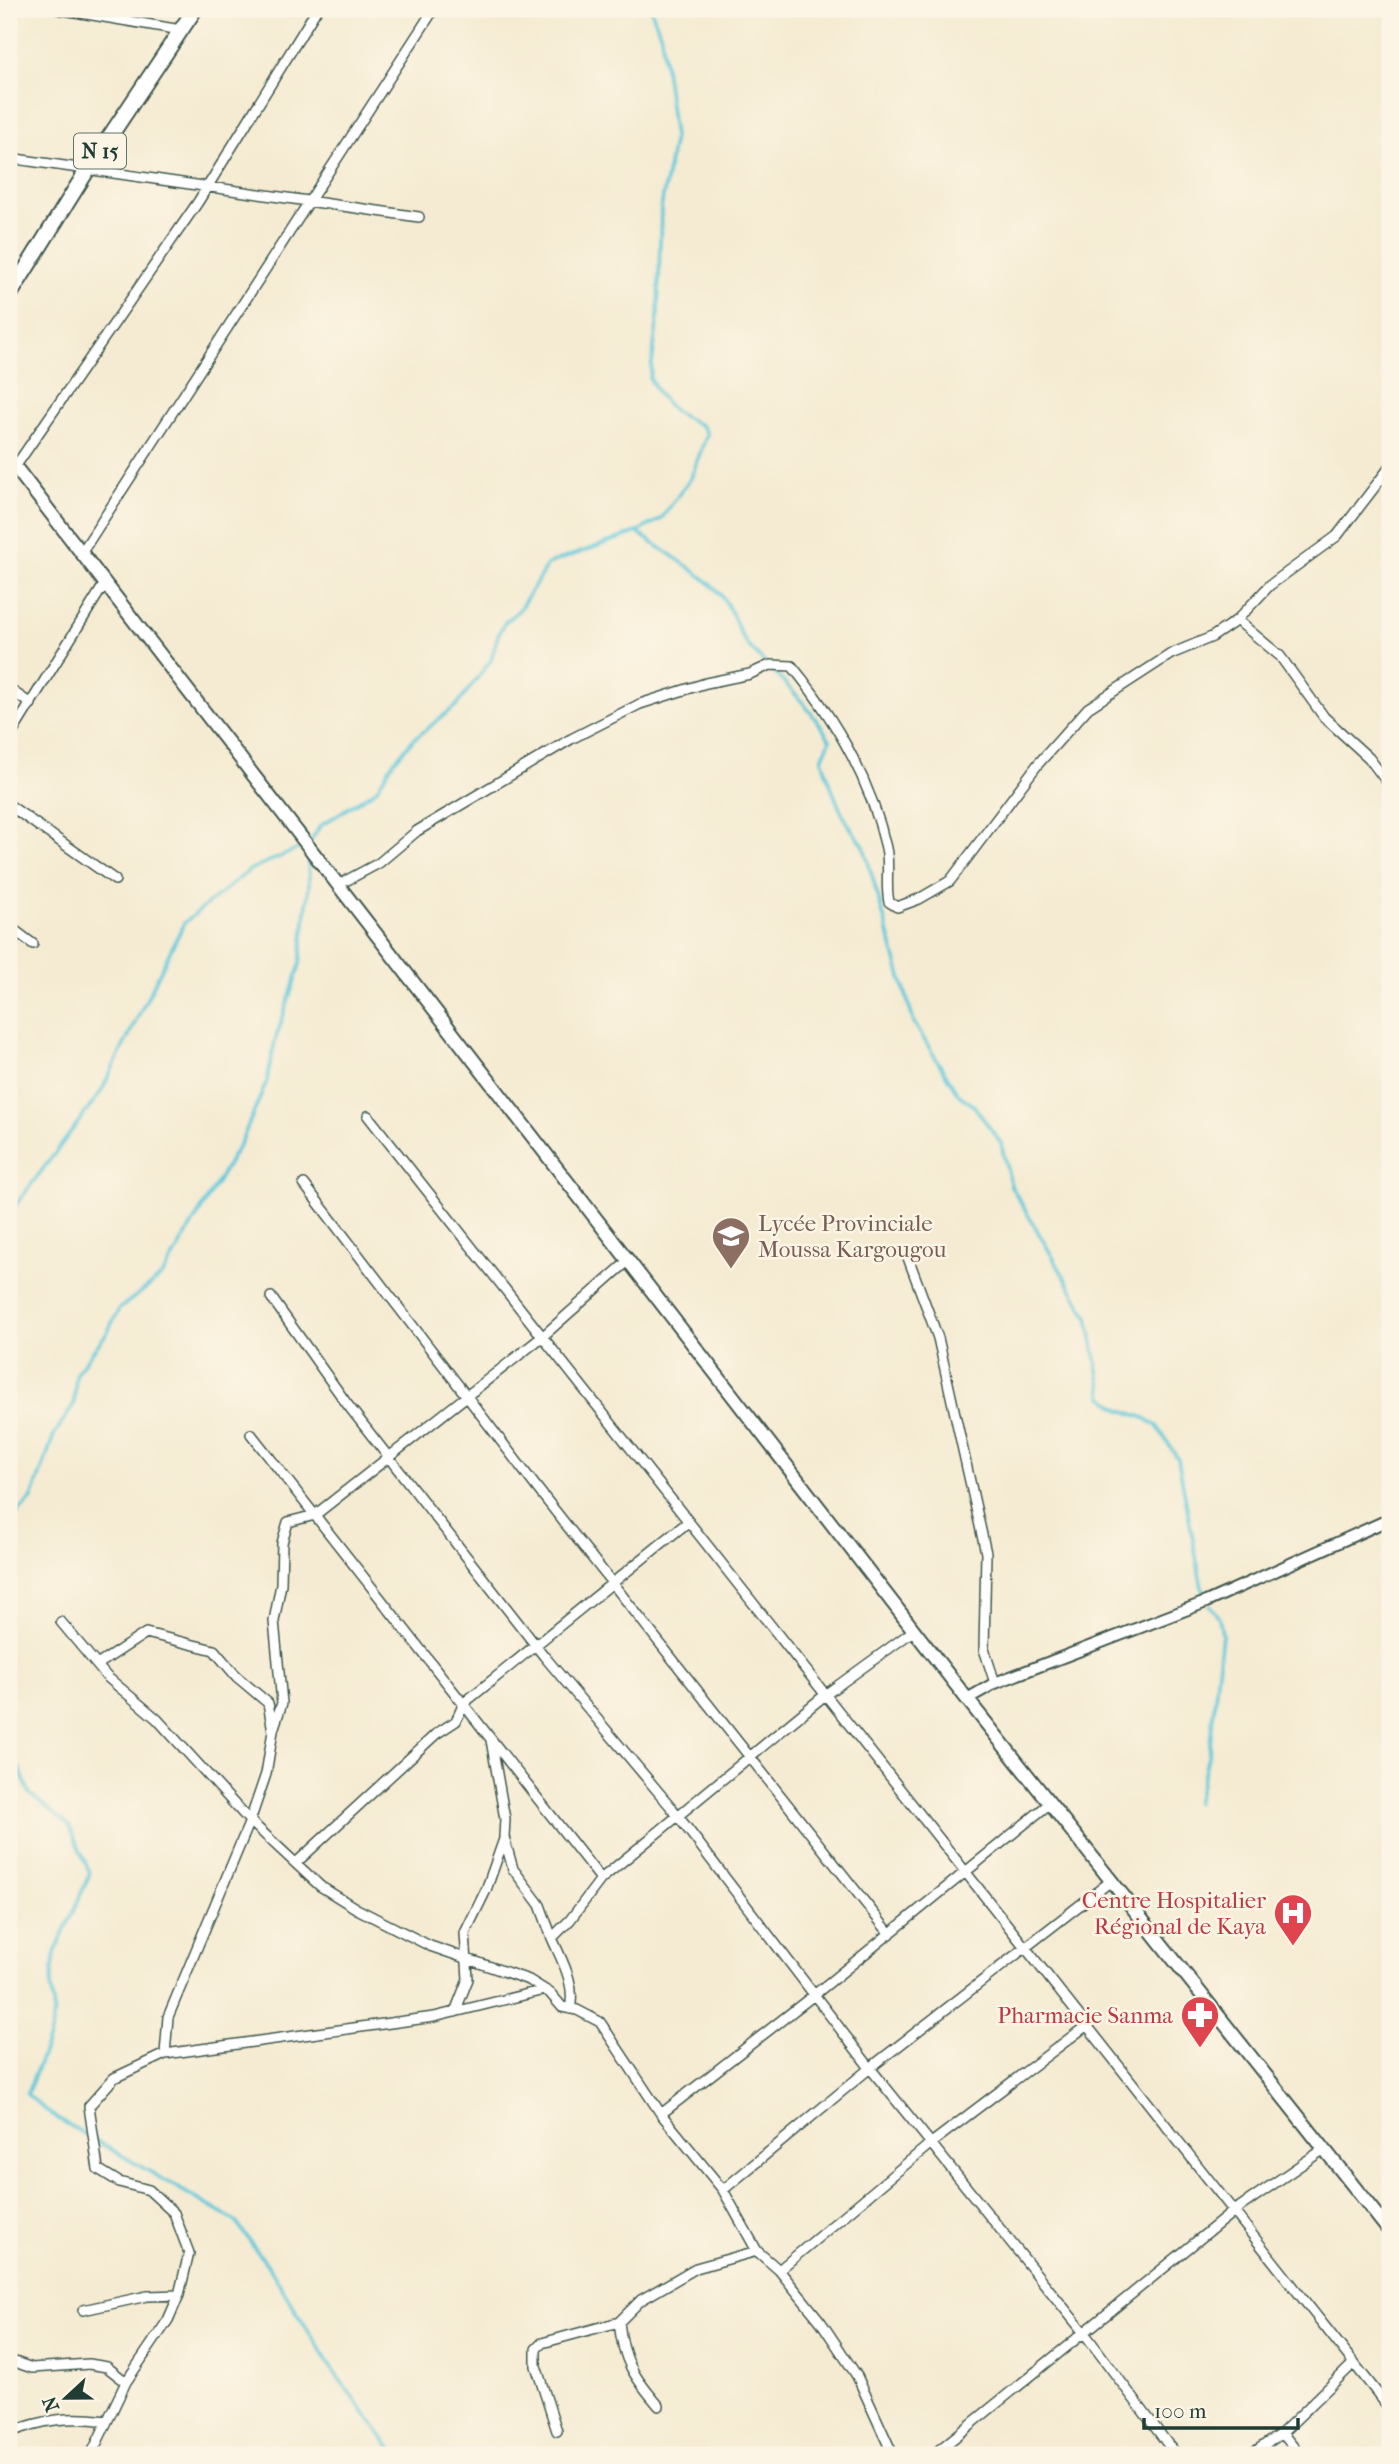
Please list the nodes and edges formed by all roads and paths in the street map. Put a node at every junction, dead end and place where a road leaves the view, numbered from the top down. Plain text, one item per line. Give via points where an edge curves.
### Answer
1 (57, 9) edge
2 (195, 9) edge
3 (317, 9) edge
4 (434, 9) edge
5 (123, 14) edge
6 (181, 30) junction
7 (9, 158) edge
8 (88, 169) junction
9 (207, 187) junction
10 (311, 201) junction
11 (419, 216) dead end
12 (9, 296) edge
13 (12, 463) edge
14 (1390, 467) edge
15 (82, 552) junction
16 (105, 583) junction
17 (1237, 620) junction
18 (9, 689) edge
19 (31, 704) junction
20 (9, 738) edge
21 (1390, 786) edge
22 (9, 805) edge
23 (116, 880) dead end
24 (338, 885) junction
25 (9, 926) edge
26 (33, 944) dead end
27 (368, 1116) dead end
28 (304, 1184) dead end
29 (907, 1255) dead end
30 (628, 1261) junction
31 (271, 1297) dead end
32 (542, 1337) junction
33 (466, 1396) junction
34 (251, 1434) dead end
35 (389, 1457) junction
36 (315, 1515) junction
37 (1390, 1519) edge
38 (688, 1522) junction
39 (612, 1584) junction
40 (61, 1622) dead end
41 (913, 1631) junction
42 (536, 1645) junction
43 (97, 1665) junction
44 (995, 1683) junction
45 (825, 1695) junction
46 (967, 1699) junction
47 (464, 1703) junction
48 (273, 1731) junction
49 (491, 1737) junction
50 (749, 1757) junction
51 (1049, 1804) junction
52 (678, 1816) junction
53 (250, 1821) junction
54 (504, 1838) junction
55 (296, 1863) junction
56 (965, 1872) junction
57 (601, 1880) junction
58 (1111, 1881) junction
59 (890, 1934) junction
60 (552, 1938) junction
61 (1024, 1948) junction
62 (466, 1958) junction
63 (544, 1990) junction
64 (814, 1995) junction
65 (570, 2008) junction
66 (455, 2012) junction
67 (1086, 2026) junction
68 (165, 2054) junction
69 (870, 2068) junction
70 (661, 2114) junction
71 (930, 2144) junction
72 (1324, 2149) junction
73 (723, 2190) junction
74 (1234, 2211) junction
75 (1390, 2232) edge
76 (757, 2251) junction
77 (779, 2270) junction
78 (178, 2295) junction
79 (83, 2310) dead end
80 (619, 2322) junction
81 (1085, 2334) junction
82 (9, 2360) edge
83 (1354, 2363) junction
84 (126, 2382) junction
85 (659, 2406) dead end
86 (1390, 2409) edge
87 (107, 2421) junction
88 (557, 2431) dead end
89 (9, 2433) edge
90 (1282, 2433) junction
91 (91, 2455) edge
92 (893, 2455) edge
93 (933, 2455) edge
94 (1176, 2455) edge
95 (1250, 2455) edge
96 (1300, 2455) edge

1 - 5 street
2 - 6 main road, N 15
3 - 9 street
4 - 10 street
5 - 6 street
6 - 8 main road, N 15
7 - 8 street
8 - 9 street
8 - 12 main road, N 15
9 - 10 street
9 - 13 street
10 - 11 street
10 - 15 street
13 - 15 main road
14 - 17 street via 1337,536 1270,585
15 - 16 main road
16 - 19 street
16 - 24 main road
17 - 21 street via 1280,656 1324,717 1369,758
17 - 24 street via 1212,637 1171,654 1088,708 1038,764 950,881 909,904 897,907 888,902 887,851 848,748 792,666 770,665 640,704 571,739 417,831 379,863
18 - 19 street
19 - 20 street
22 - 23 street
24 - 30 main road
25 - 26 street
27 - 32 street
28 - 33 street
29 - 44 street via 938,1338 986,1553 984,1649
30 - 32 street
30 - 41 main road
31 - 35 street
32 - 33 street
32 - 38 street
33 - 35 street
33 - 39 street
34 - 36 street
35 - 36 street
35 - 42 street
36 - 47 street
36 - 48 street via 288,1522 282,1543 274,1621 282,1703
37 - 44 street via 1206,1602
38 - 39 street
38 - 45 street
39 - 42 street
39 - 50 street
40 - 43 street
41 - 45 street
41 - 46 main road
42 - 47 street
42 - 52 street
43 - 48 street via 146,1633 214,1650 268,1703
43 - 53 street via 156,1719
44 - 46 street
45 - 50 street
45 - 56 street
46 - 51 main road
47 - 49 street
47 - 55 street via 456,1721 436,1734
48 - 53 street via 266,1774
49 - 54 street
49 - 57 street
50 - 52 street
50 - 59 street
51 - 56 street
51 - 58 main road
52 - 57 street
52 - 64 street
53 - 55 street
53 - 68 street via 168,2017
54 - 60 street via 513,1869 540,1905
54 - 62 street via 466,1933
55 - 62 street via 320,1886 357,1909 430,1946
56 - 59 street
56 - 61 street
57 - 60 street
58 - 61 street
58 - 72 main road
59 - 64 street
60 - 65 street via 573,1995
61 - 67 street
61 - 69 street
62 - 63 street via 529,1980
62 - 66 street via 468,1979
63 - 65 street via 562,2007
63 - 66 street
64 - 69 street
64 - 70 street
65 - 70 street via 600,2022
66 - 68 street
67 - 71 street
67 - 74 street
68 - 78 street via 114,2078 89,2106 98,2169 120,2182 149,2190 174,2213 189,2253
69 - 71 street
69 - 73 street
70 - 73 street
71 - 77 street
71 - 81 street
72 - 74 street
72 - 75 main road
73 - 76 street
74 - 81 street
74 - 83 street
76 - 77 street
76 - 80 street via 696,2268 641,2300
77 - 92 street via 857,2376
78 - 79 street via 147,2296
78 - 84 street via 168,2320
80 - 85 street via 622,2351 635,2378
80 - 88 street via 542,2343 536,2349 536,2366
81 - 93 street
81 - 94 street
82 - 84 street via 32,2368 107,2367
83 - 86 street
83 - 90 street
84 - 87 street
87 - 89 street via 72,2416 38,2421
87 - 91 street
90 - 95 street
90 - 96 street

